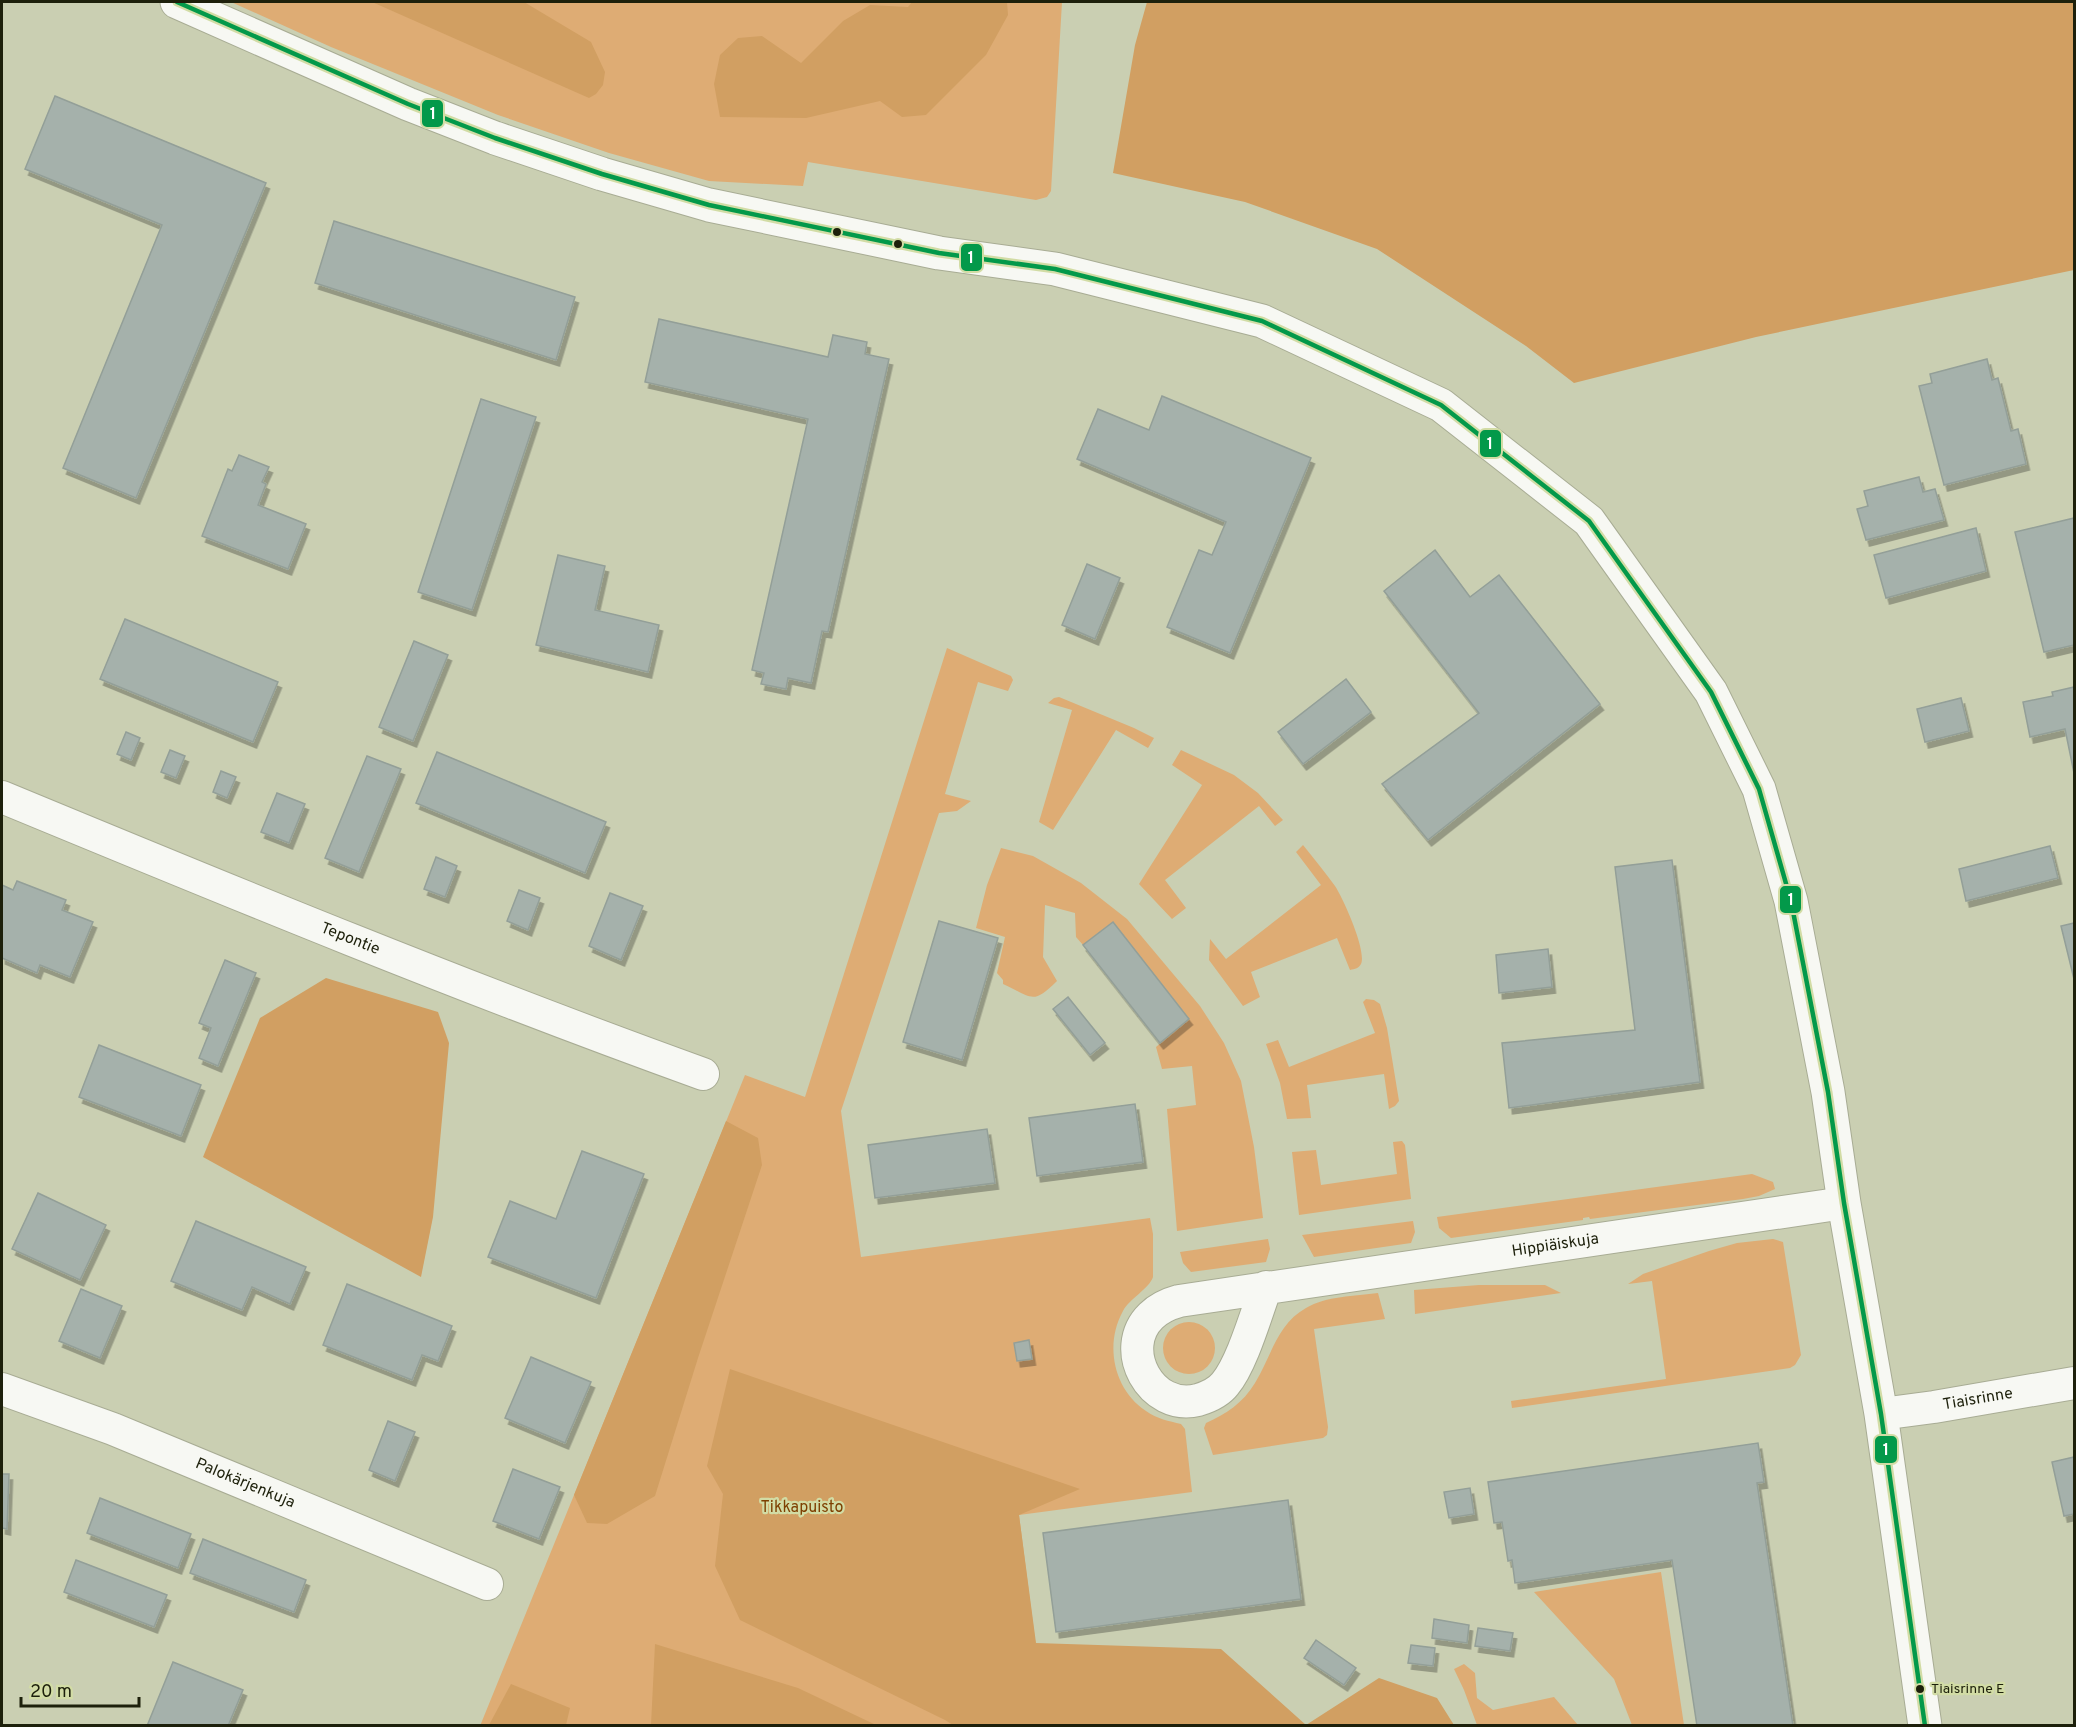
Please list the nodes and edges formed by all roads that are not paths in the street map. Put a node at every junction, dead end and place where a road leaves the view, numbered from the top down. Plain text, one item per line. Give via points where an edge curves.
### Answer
1 (177, 2) edge
2 (2, 798) edge
3 (703, 1074) dead end
4 (1844, 1203) junction
5 (1266, 1287) dead end
6 (2074, 1383) edge
7 (2, 1389) edge
8 (1881, 1414) junction
9 (487, 1584) dead end
10 (1925, 1725) edge

1 - 4 street via 408,104 602,174 709,205 939,253 1055,270 1262,321 1441,405 1589,521 1711,692 1759,789 1791,901 1828,1092
2 - 3 street, Tepontie via 546,1016
4 - 5 street, Hippiäiskuja
4 - 8 street
6 - 8 street, Tiaisrinne
7 - 9 street, Palokärjenkuja via 113,1429
8 - 10 street

